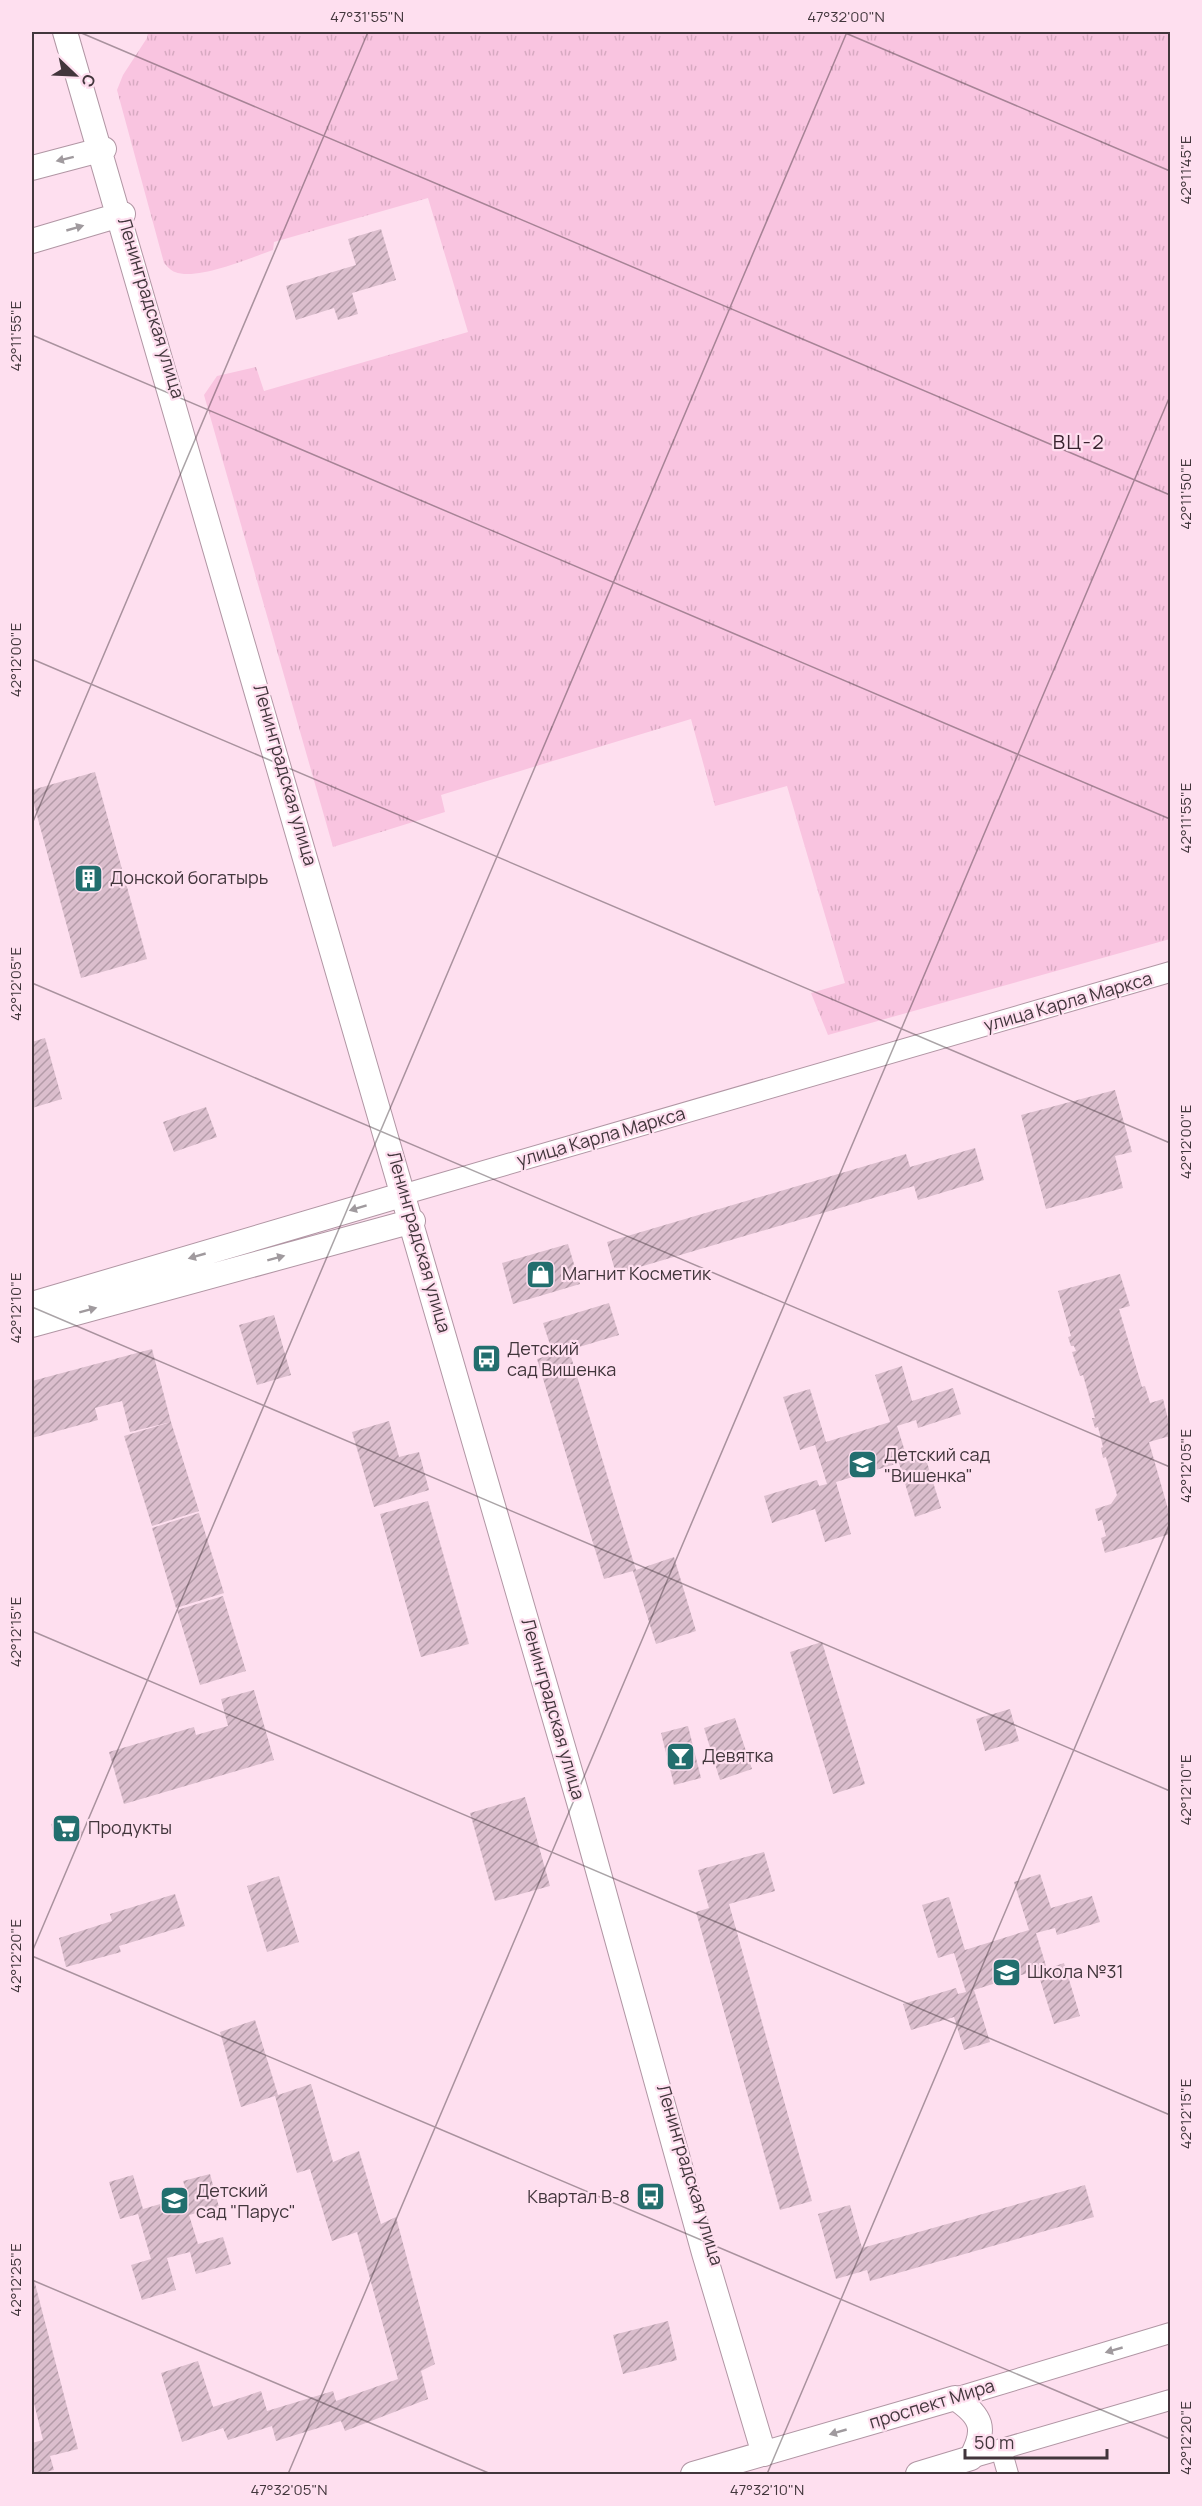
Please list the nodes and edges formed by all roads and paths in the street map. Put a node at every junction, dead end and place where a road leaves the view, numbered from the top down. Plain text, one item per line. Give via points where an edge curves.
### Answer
1 (65, 32) edge
2 (71, 32) edge
3 (101, 150) junction
4 (32, 168) edge
5 (121, 215) junction
6 (32, 241) edge
7 (1170, 972) edge
8 (404, 1194) junction
9 (412, 1221) junction
10 (32, 1304) edge
11 (32, 1325) edge
12 (1170, 2333) edge
13 (955, 2398) junction
14 (1170, 2400) edge
15 (1001, 2449) junction
16 (767, 2453) junction
17 (970, 2458) junction
18 (693, 2475) edge
19 (918, 2475) edge
20 (1008, 2475) edge

1 - 3 street
2 - 3 street, Ленинградская улица
3 -> 4 street
3 - 5 street, Ленинградская улица
6 -> 5 street
5 - 8 street, Ленинградская улица via 225,558
7 - 8 street, улица Карла Маркса
8 - 9 street, Ленинградская улица
8 -> 10 street, улица Карла Маркса
11 -> 9 street
9 - 16 street, Ленинградская улица
12 -> 13 street, проспект Мира
13 -> 16 street, проспект Мира
13 - 17 street via 970,2407 980,2420 979,2443
14 - 15 street
15 - 17 street
15 - 20 street
16 - 18 street, проспект Мира
17 - 19 street

